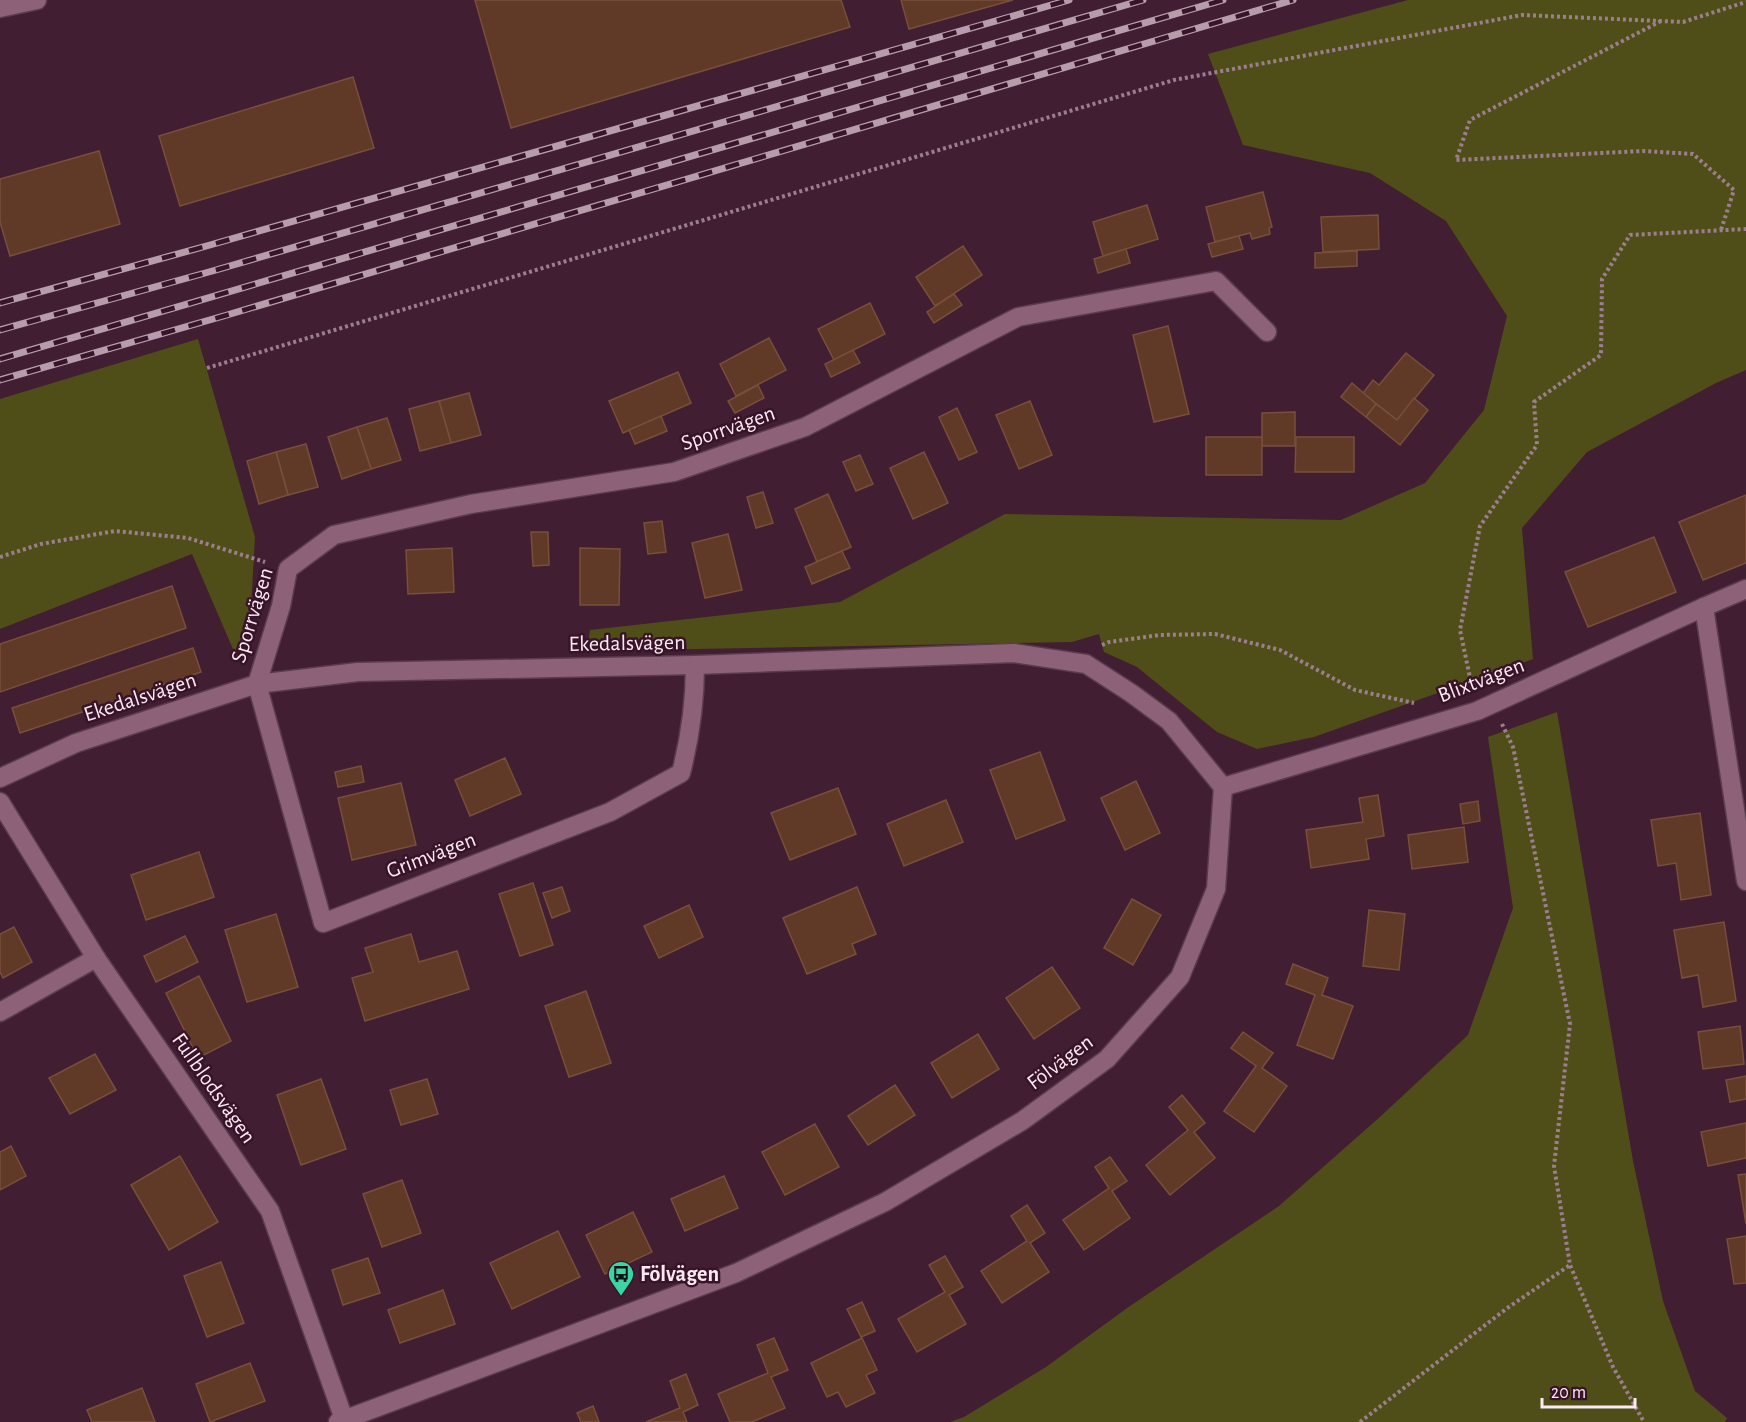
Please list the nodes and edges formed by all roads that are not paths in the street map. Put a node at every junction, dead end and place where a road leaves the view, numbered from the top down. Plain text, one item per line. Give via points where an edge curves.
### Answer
1 (37, 0) edge
2 (0, 8) edge
3 (1267, 332) dead end
4 (1746, 589) edge
5 (1704, 607) junction
6 (695, 665) junction
7 (256, 684) junction
8 (0, 778) edge
9 (1223, 787) junction
10 (0, 802) edge
11 (1746, 881) edge
12 (96, 958) junction
13 (0, 1012) edge
14 (342, 1421) edge

1 - 2 street
3 - 7 street, Sporrvägen via 1216,281 1018,317 805,427 674,472 471,504 334,535 288,569 281,606
4 - 5 street, Blixtvägen
5 - 9 street, Blixtvägen via 1485,708
5 - 11 street
6 - 7 street, Ekedalsvägen via 358,672
6 - 7 street, Grimvägen via 688,748 681,774 610,812 323,923
6 - 9 street, Ekedalsvägen via 1014,653 1086,664 1169,721
7 - 8 street, Ekedalsvägen via 76,743
9 - 14 street, Fölvägen via 1216,889 1180,976 1107,1059 1022,1121 885,1202 736,1273
10 - 12 street, Fullblodsvägen
12 - 13 street
12 - 14 street, Fullblodsvägen via 270,1211

